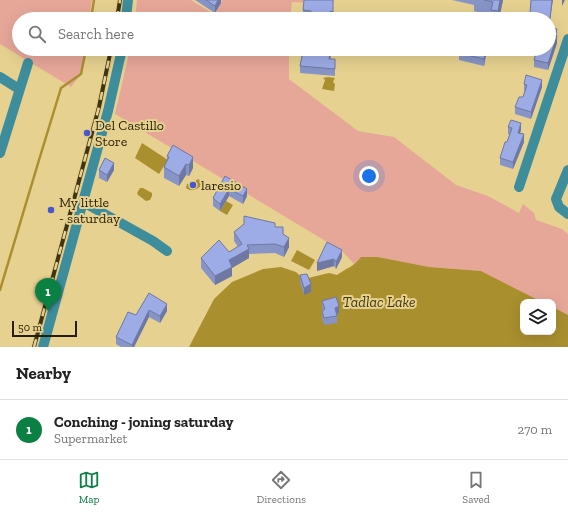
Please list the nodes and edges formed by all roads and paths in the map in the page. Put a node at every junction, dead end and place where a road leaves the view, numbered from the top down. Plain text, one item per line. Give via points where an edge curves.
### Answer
1 (128, 0) edge
2 (127, 12) edge
3 (568, 39) edge
4 (120, 56) edge
5 (28, 63) dead end
6 (0, 77) edge
7 (19, 88) junction
8 (0, 151) edge
9 (568, 170) edge
10 (519, 187) dead end
11 (83, 202) junction
12 (568, 214) edge
13 (167, 251) dead end
14 (43, 347) edge

1 - 2 street
3 - 10 street
4 - 11 street
5 - 7 street
6 - 7 street
7 - 8 street
9 - 12 street via 556,199 559,207
11 - 13 street via 153,240
11 - 14 street

